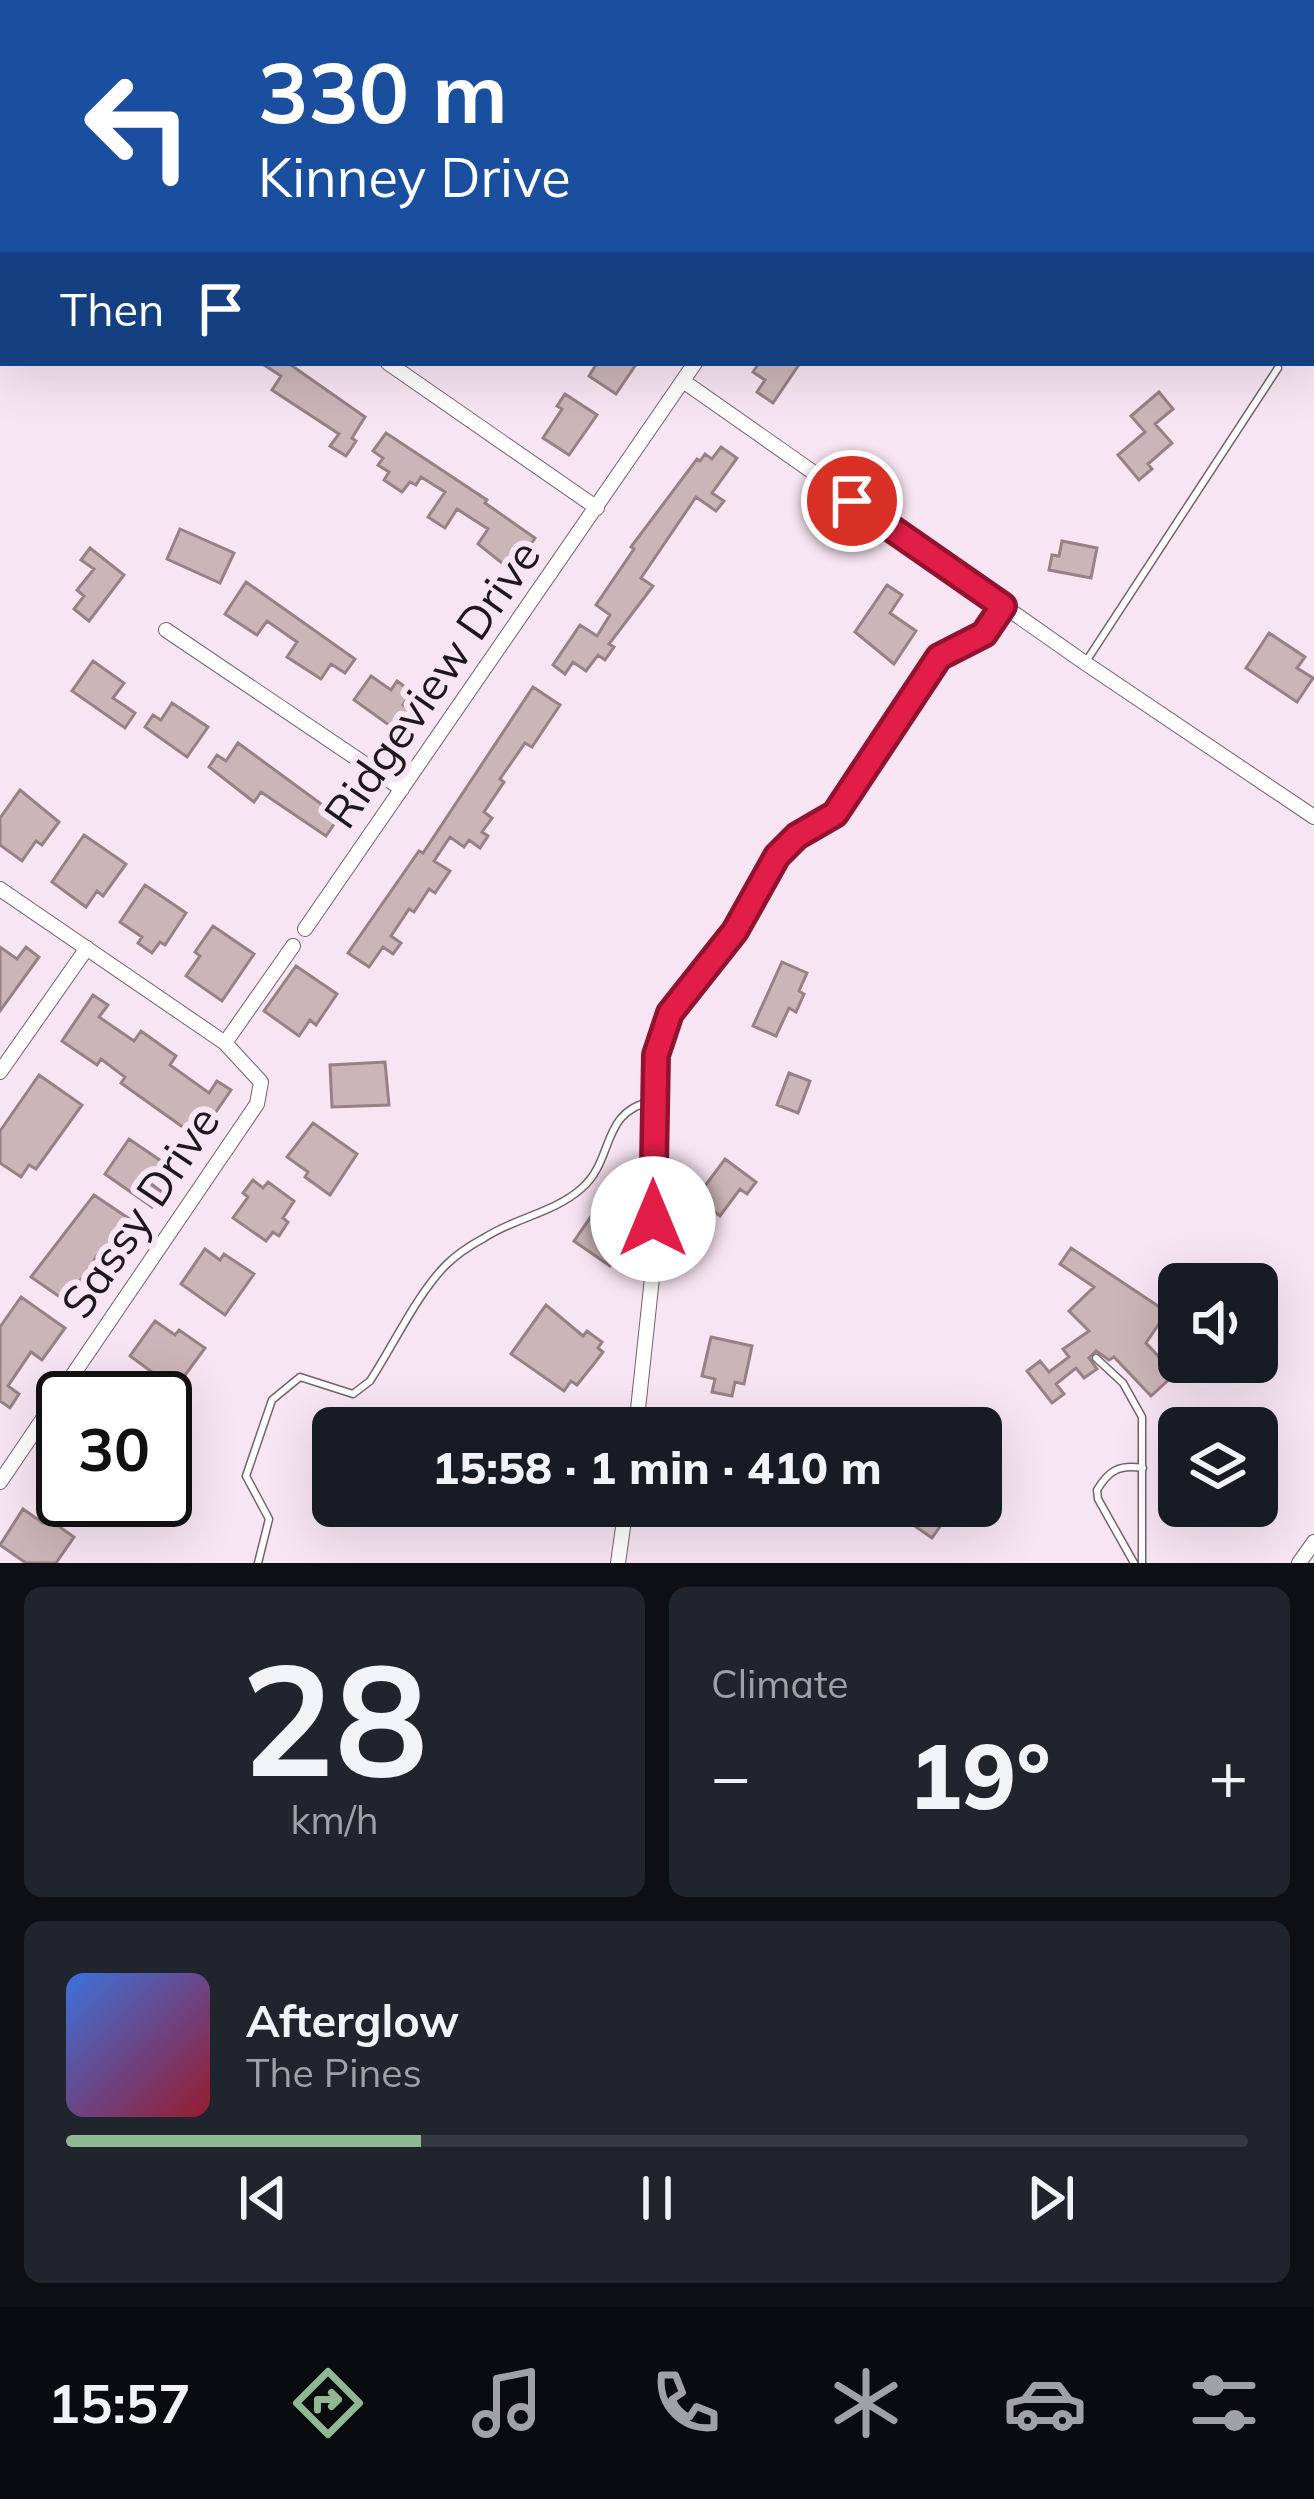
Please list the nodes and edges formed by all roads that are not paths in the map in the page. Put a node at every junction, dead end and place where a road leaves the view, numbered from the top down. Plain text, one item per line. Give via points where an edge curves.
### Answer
1 (392, 366) edge
2 (693, 366) edge
3 (1278, 368) dead end
4 (682, 381) junction
5 (597, 508) junction
6 (1003, 606) junction
7 (166, 630) dead end
8 (1085, 663) junction
9 (402, 789) junction
10 (1314, 818) edge
11 (0, 889) edge
12 (305, 929) joint
13 (293, 946) joint
14 (87, 948) junction
15 (225, 1043) junction
16 (0, 1072) edge
17 (653, 1101) junction
18 (1096, 1358) dead end
19 (638, 1407) edge
20 (1143, 1468) junction
21 (0, 1483) edge
22 (623, 1527) edge
23 (1314, 1542) edge
24 (258, 1563) edge
25 (618, 1563) edge
26 (1138, 1563) edge
27 (1299, 1563) edge

1 - 5 street
2 - 4 street, Ridgeview Drive
3 - 8 lane
4 - 5 street, Ridgeview Drive
4 - 6 street
5 - 9 street, Ridgeview Drive
6 - 8 street
6 - 17 street via 984,634 939,657 835,814 777,856 735,931 670,1013
7 - 9 street
8 - 10 street
9 - 12 street, Ridgeview Drive
11 - 14 street
12 - 13 lane, Ridgeview Drive
13 - 15 street, Ridgeview Drive
14 - 15 street
14 - 16 street
15 - 21 street, Sassy Drive via 261,1082 256,1104
17 - 19 street via 654,1259
17 - 24 lane via 623,1115 599,1171 582,1189 446,1264 370,1381 353,1394 300,1377 272,1400 246,1475 269,1519
18 - 20 lane via 1124,1383 1142,1418
20 - 26 lane
20 - 26 lane via 1114,1469 1097,1490
22 - 25 street
23 - 27 street

